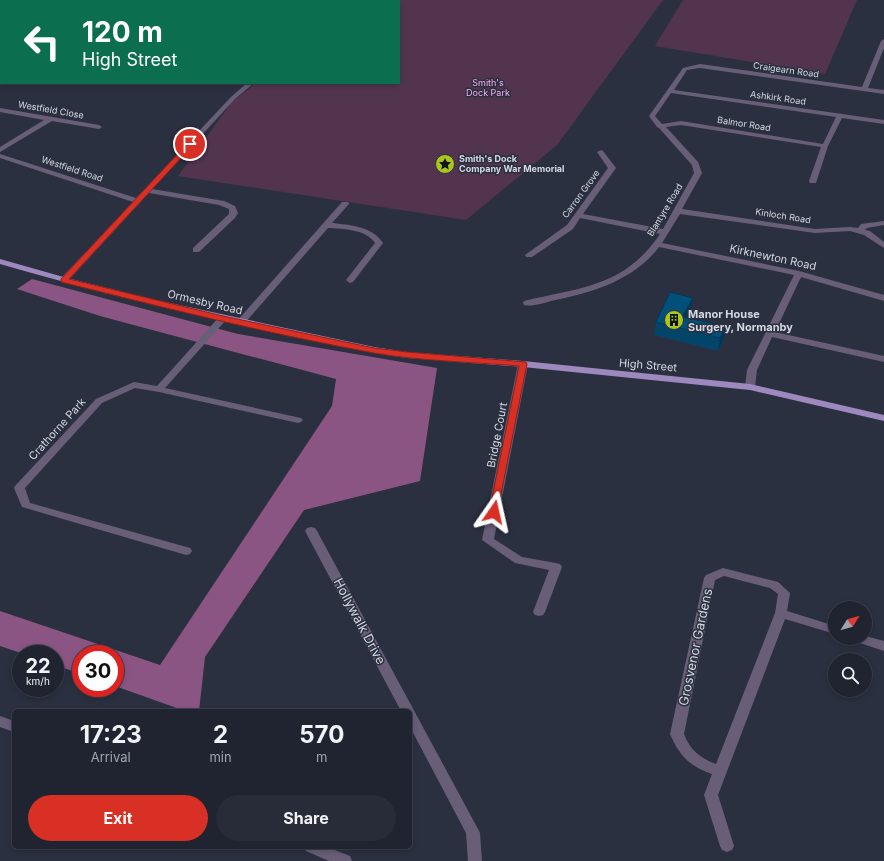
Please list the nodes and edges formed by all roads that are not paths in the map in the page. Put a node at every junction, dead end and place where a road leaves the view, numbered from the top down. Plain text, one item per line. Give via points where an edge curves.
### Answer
1 (884, 41) edge
2 (881, 56) edge
3 (250, 84) edge
4 (864, 90) junction
5 (669, 91) junction
6 (884, 92) edge
7 (0, 110) edge
8 (840, 116) junction
9 (50, 119) junction
10 (884, 122) edge
11 (659, 126) junction
12 (99, 127) dead end
13 (825, 146) junction
14 (0, 150) edge
15 (601, 152) dead end
16 (0, 156) edge
17 (813, 181) dead end
18 (148, 190) junction
19 (138, 201) junction
20 (345, 204) dead end
21 (677, 211) junction
22 (579, 216) junction
23 (884, 222) edge
24 (326, 225) junction
25 (860, 231) junction
26 (664, 232) junction
27 (656, 244) junction
28 (884, 246) edge
29 (196, 250) dead end
30 (529, 255) dead end
31 (0, 261) edge
32 (799, 273) junction
33 (64, 280) junction
34 (350, 280) dead end
35 (884, 298) edge
36 (527, 303) dead end
37 (223, 318) junction
38 (241, 322) junction
39 (771, 334) junction
40 (407, 355) joint
41 (884, 359) edge
42 (523, 364) junction
43 (750, 387) junction
44 (159, 389) junction
45 (884, 418) edge
46 (298, 420) dead end
47 (311, 531) dead end
48 (186, 551) dead end
49 (539, 612) dead end
50 (781, 613) junction
51 (828, 628) edge
52 (872, 642) edge
53 (884, 646) edge
54 (407, 709) edge
55 (412, 719) edge
56 (0, 721) edge
57 (12, 726) edge
58 (720, 771) junction
59 (727, 846) dead end
60 (316, 849) edge
61 (346, 861) edge
62 (475, 861) edge

1 - 2 street
2 - 4 street
3 - 18 street via 233,98
4 - 5 street, Craigearn Road via 700,66 685,69
4 - 6 street, Craigearn Road
5 - 8 street, Ashkirk Road
5 - 11 street via 652,116
7 - 9 street, Westfield Close
8 - 10 street, Ashkirk Road
8 - 13 street
9 - 12 street, Westfield Close
9 - 14 street
11 - 13 street, Balmor Road via 681,123
11 - 21 street, Blantyre Road via 695,164 698,172
13 - 17 street
15 - 22 street, Carron Grove via 612,168
16 - 19 street, Westfield Road
18 - 19 street
18 - 29 street via 221,203 232,208 232,216
19 - 33 street
20 - 24 street
21 - 25 street, Kinloch Road via 815,231
21 - 26 street, Blantyre Road
22 - 26 street
22 - 30 street, Carron Grove via 570,227
23 - 25 street, Kinloch Road via 864,226
24 - 34 street via 367,232 377,238 379,243
24 - 38 street
25 - 28 street via 867,233
26 - 27 street, Blantyre Road
27 - 32 street, Kirknewton Road
27 - 36 street, Blantyre Road via 637,266 588,290
31 - 33 main road, Ormesby Road
32 - 35 street, Kirknewton Road
32 - 39 street
33 - 37 main road, Ormesby Road
37 - 38 main road, Ormesby Road
37 - 44 street
38 - 40 main road, Ormesby Road via 338,344
39 - 41 street
39 - 43 street via 752,370
40 - 42 main road, High Street
42 - 43 main road, High Street
42 - 49 street, Bridge Court via 488,540 519,560 556,567
43 - 45 main road, High Street
44 - 46 street, Crathorne Park
44 - 48 street, Crathorne Park via 134,385 99,401 19,488 26,506
47 - 54 street, Hollywalk Drive
50 - 51 street
50 - 58 street, Grosvenor Gardens
50 - 58 street, Grosvenor Gardens via 784,592 774,584 723,572 710,578 677,734 682,748 696,762
52 - 53 street
55 - 62 street via 474,833
56 - 57 street
58 - 59 street, Grosvenor Gardens via 711,795
60 - 61 street

